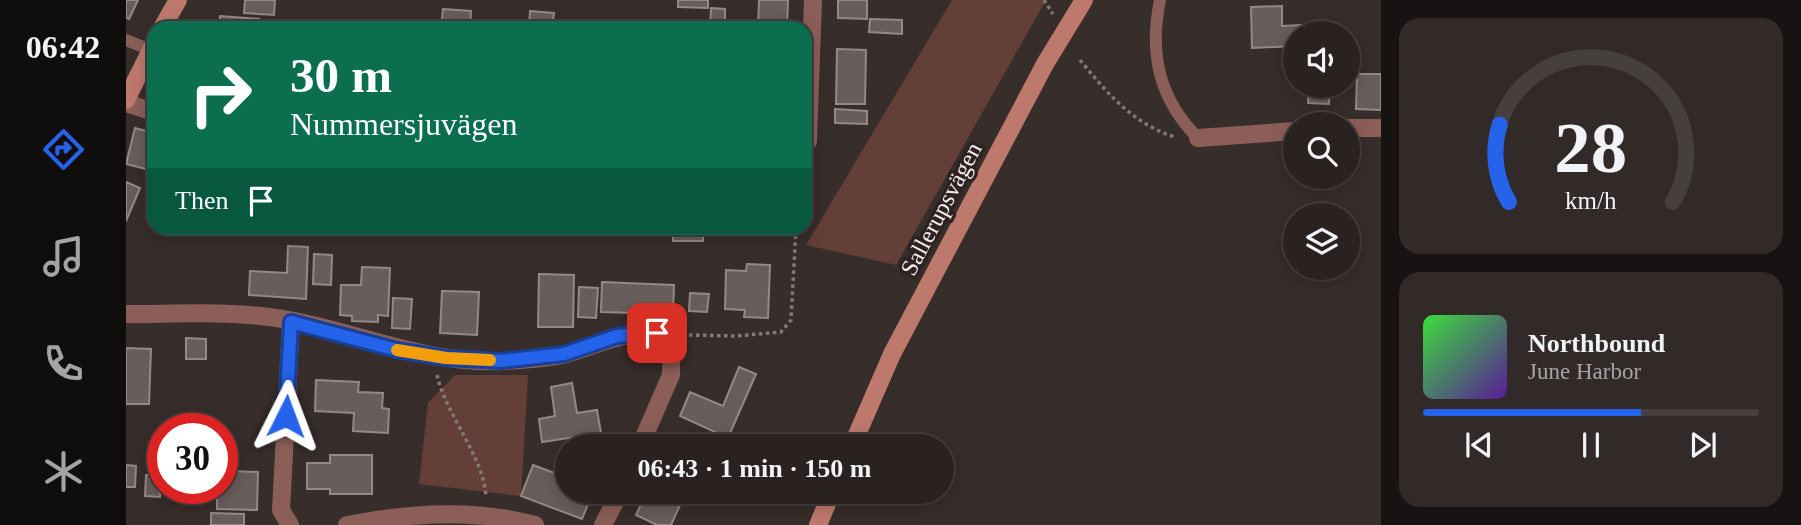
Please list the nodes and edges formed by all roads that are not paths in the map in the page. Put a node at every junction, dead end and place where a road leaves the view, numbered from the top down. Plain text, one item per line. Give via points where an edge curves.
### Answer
1 (178, 0) edge
2 (813, 0) edge
3 (1084, 0) edge
4 (1160, 0) edge
5 (166, 21) edge
6 (812, 28) edge
7 (126, 40) edge
8 (147, 46) edge
9 (147, 58) edge
10 (126, 102) edge
11 (147, 110) edge
12 (1360, 128) edge
13 (1381, 128) edge
14 (1283, 132) edge
15 (1198, 138) joint
16 (126, 314) edge
17 (291, 322) junction
18 (645, 434) edge
19 (857, 434) edge
20 (614, 504) edge
21 (827, 504) edge
22 (819, 524) edge
23 (290, 525) edge
24 (347, 525) edge
25 (535, 525) edge
26 (603, 525) edge

1 - 5 main road
2 - 6 street
3 - 19 main road, Sallerupsvägen via 1045,64 892,354
4 - 15 lane via 1156,20 1162,86 1176,117
7 - 8 lane
9 - 10 main road
10 - 11 street
12 - 13 street
14 - 15 street
16 - 17 street via 269,317
17 - 18 street via 433,356 513,360 564,354 617,336 657,333 671,343 671,374
17 - 23 street via 281,510
20 - 26 street
21 - 22 main road
24 - 25 street via 408,513

